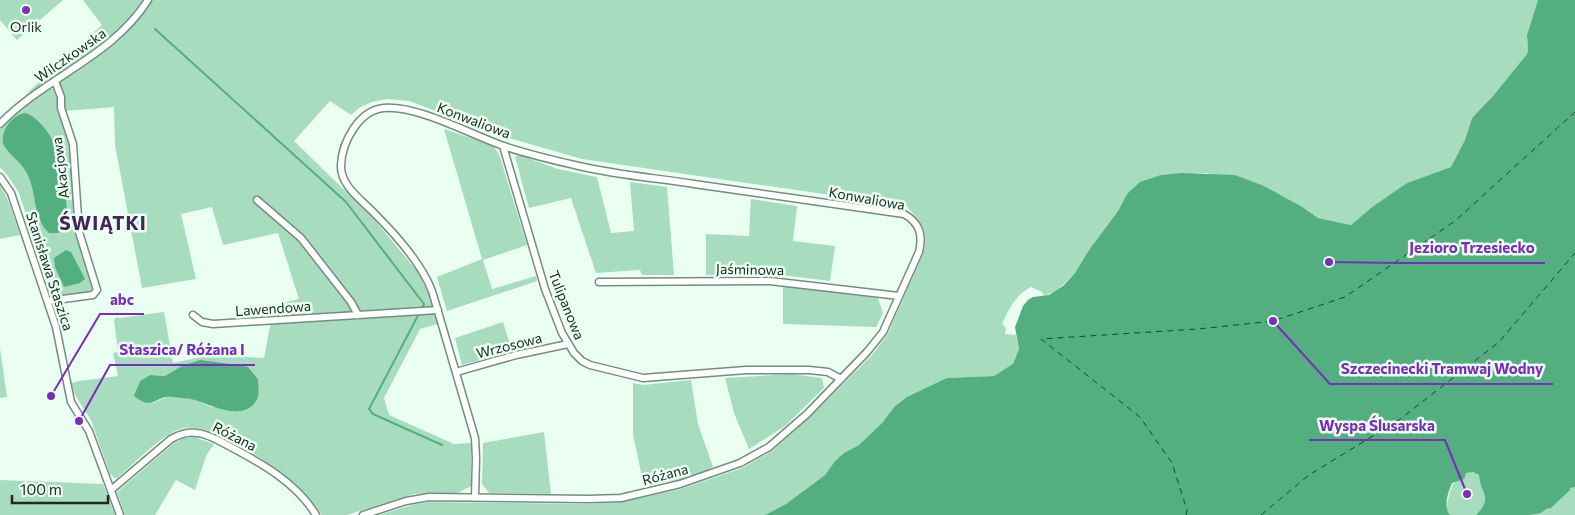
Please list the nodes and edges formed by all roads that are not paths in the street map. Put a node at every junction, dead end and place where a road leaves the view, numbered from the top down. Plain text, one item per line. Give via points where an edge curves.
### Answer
1 (148, 0) edge
2 (54, 81) junction
3 (0, 124) edge
4 (504, 146) junction
5 (0, 177) edge
6 (258, 200) dead end
7 (599, 282) dead end
8 (899, 296) junction
9 (48, 301) junction
10 (438, 310) junction
11 (193, 315) dead end
12 (358, 315) junction
13 (568, 344) junction
14 (456, 372) junction
15 (840, 379) junction
16 (111, 490) junction
17 (475, 498) junction
18 (120, 515) edge
19 (316, 515) edge
20 (363, 515) edge

1 - 2 street, Wilczkowska via 113,41
2 - 3 street, Wilczkowska via 22,103
2 - 9 street, Akacjowa via 73,144 79,232 97,290 93,295
4 - 8 street, Konwaliowa via 583,167 904,214 920,228 922,241
4 - 10 street, Konwaliowa via 398,108 373,110 351,133 341,163 344,180 421,269
4 - 13 street, Tulipanowa via 545,289
5 - 9 street, Stanisława Staszica via 11,193
6 - 12 street via 301,238
7 - 8 street, Jaśminowa via 770,281
8 - 15 street, Różana via 883,332
9 - 16 street, Stanisława Staszica via 59,337 71,402 89,432
10 - 12 street, Lawendowa
10 - 14 street, Konwaliowa
11 - 12 street, Lawendowa via 202,322 213,324
13 - 14 street, Wrzosowa
13 - 15 street, Tulipanowa via 590,365 643,378 746,370 809,370 828,372
14 - 17 street, Konwaliowa via 475,442
15 - 17 street, Różana via 769,447 740,463 680,484 621,498
16 - 18 street, Stanisława Staszica
16 - 19 street, Różana via 171,439 198,433 266,468 299,495
17 - 20 street, Różana via 421,498

